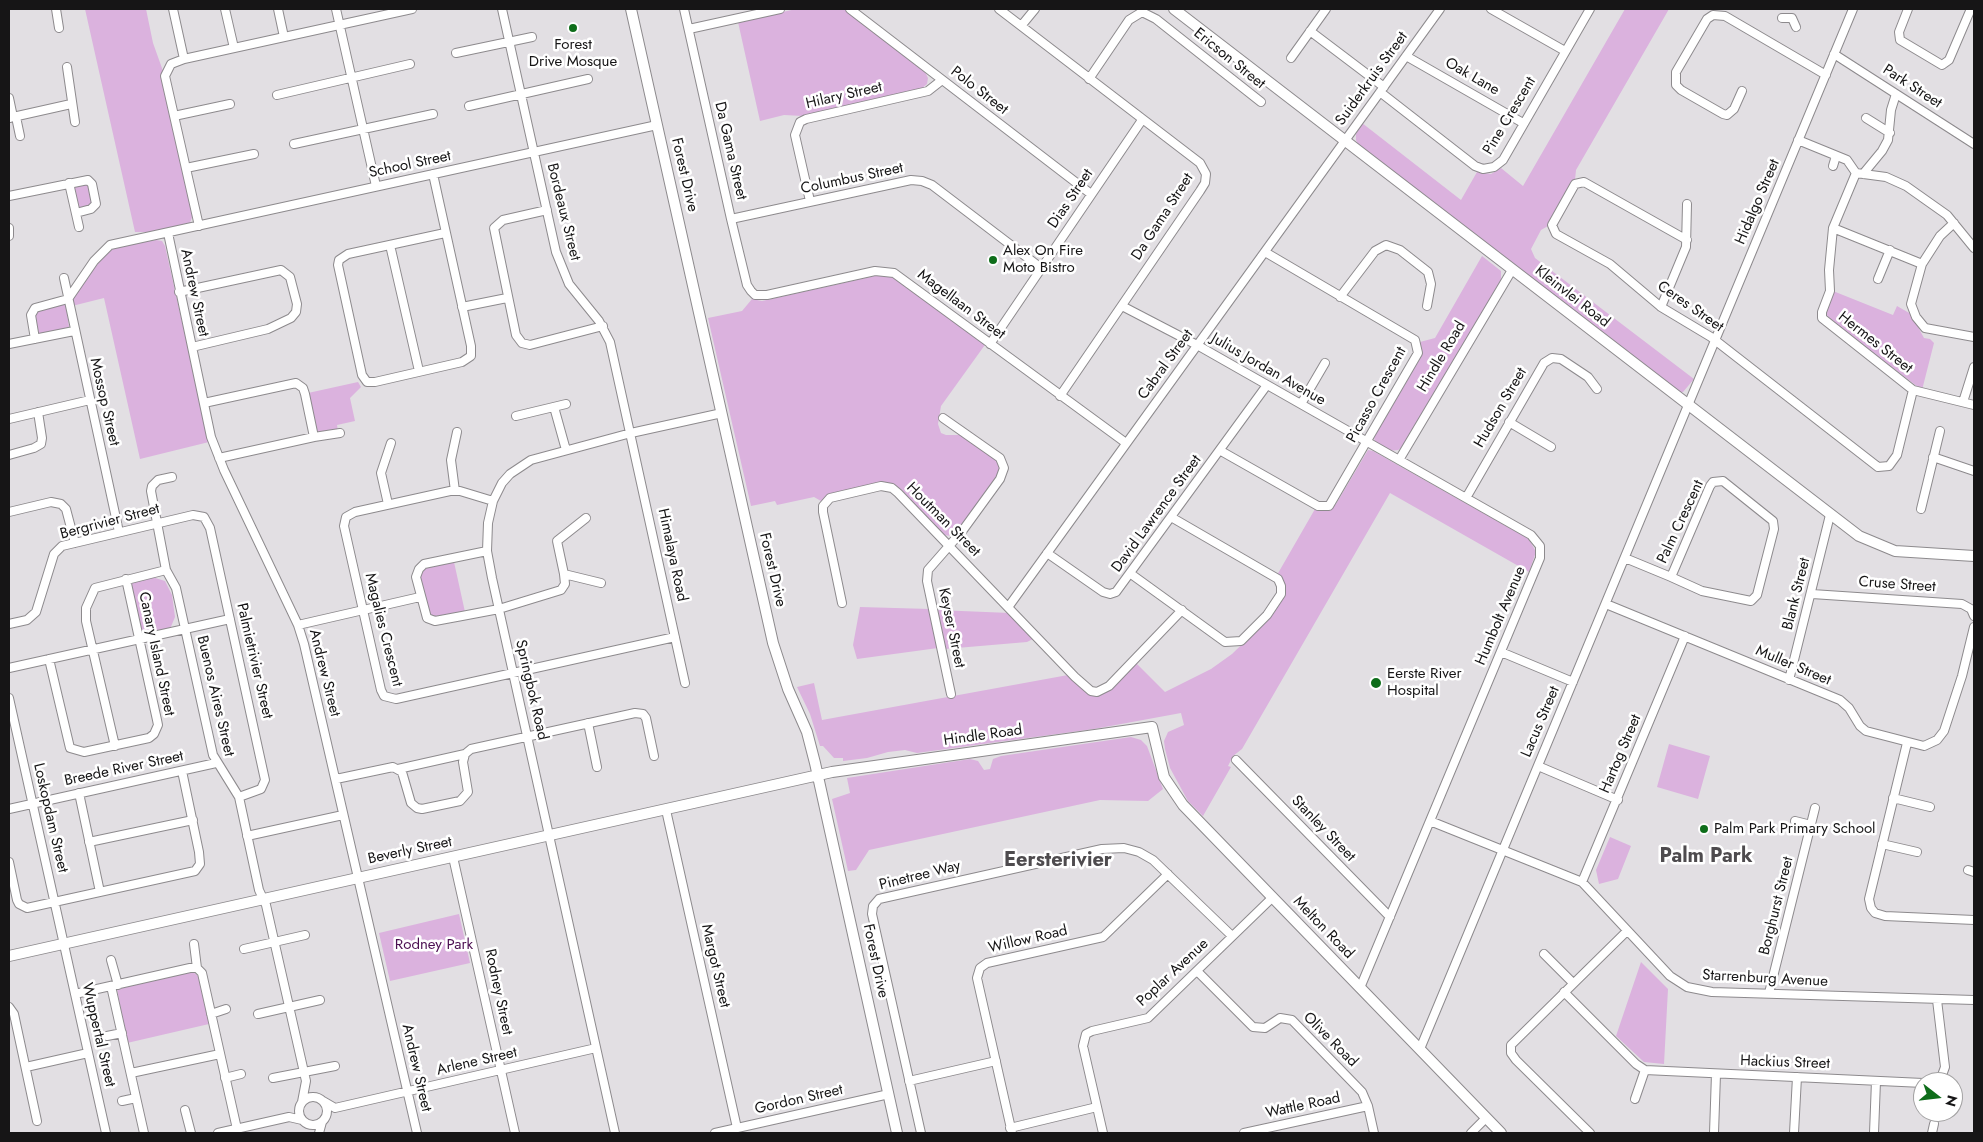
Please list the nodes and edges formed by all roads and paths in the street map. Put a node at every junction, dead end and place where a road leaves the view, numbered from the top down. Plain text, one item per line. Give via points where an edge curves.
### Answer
1 (56, 9) edge
2 (173, 9) edge
3 (225, 9) edge
4 (278, 9) edge
5 (336, 9) edge
6 (412, 9) edge
7 (502, 9) edge
8 (631, 9) edge
9 (684, 9) edge
10 (780, 9) edge
11 (850, 9) edge
12 (999, 9) edge
13 (1035, 9) edge
14 (1174, 9) edge
15 (1326, 9) edge
16 (1440, 9) edge
17 (1491, 9) edge
18 (1590, 9) edge
19 (1795, 9) edge
20 (1853, 9) edge
21 (1908, 9) edge
22 (394, 11) edge
23 (1969, 11) edge
24 (1782, 18) dead end
25 (1792, 18) junction
26 (340, 25) junction
27 (1021, 26) junction
28 (1796, 27) dead end
29 (59, 28) dead end
30 (689, 29) junction
31 (1310, 30) junction
32 (284, 37) junction
33 (532, 37) dead end
34 (509, 42) junction
35 (234, 48) junction
36 (1565, 51) junction
37 (456, 53) dead end
38 (1834, 54) junction
39 (1406, 56) junction
40 (184, 58) junction
41 (1290, 58) dead end
42 (410, 64) dead end
43 (67, 67) dead end
44 (1826, 75) junction
45 (351, 77) junction
46 (588, 79) dead end
47 (1089, 79) junction
48 (942, 80) junction
49 (1382, 90) junction
50 (1742, 91) dead end
51 (277, 94) dead end
52 (1896, 94) junction
53 (521, 95) junction
54 (9, 98) edge
55 (1261, 102) dead end
56 (71, 104) junction
57 (230, 104) dead end
58 (470, 106) dead end
59 (433, 114) dead end
60 (174, 116) junction
61 (13, 118) edge
62 (1866, 118) dead end
63 (1142, 120) junction
64 (75, 122) dead end
65 (1523, 123) junction
66 (657, 125) junction
67 (364, 130) junction
68 (1890, 133) junction
69 (20, 136) dead end
70 (1798, 140) junction
71 (1345, 141) junction
72 (294, 144) dead end
73 (1974, 144) edge
74 (534, 151) junction
75 (254, 154) dead end
76 (1836, 156) junction
77 (1833, 166) dead end
78 (186, 168) junction
79 (433, 174) junction
80 (1860, 174) junction
81 (68, 183) junction
82 (376, 186) junction
83 (1091, 194) junction
84 (9, 196) edge
85 (810, 201) junction
86 (1687, 204) dead end
87 (548, 210) junction
88 (76, 213) junction
89 (731, 220) junction
90 (1954, 223) junction
91 (199, 226) junction
92 (79, 227) dead end
93 (9, 228) edge
94 (1834, 228) junction
95 (168, 233) junction
96 (445, 233) junction
97 (9, 236) edge
98 (1687, 240) junction
99 (390, 245) junction
100 (1974, 248) edge
101 (1890, 250) junction
102 (1265, 252) junction
103 (1922, 264) junction
104 (1041, 268) junction
105 (1512, 270) junction
106 (64, 278) dead end
107 (1878, 279) dead end
108 (179, 292) junction
109 (756, 295) joint
110 (1340, 297) junction
111 (68, 298) junction
112 (507, 298) junction
113 (1122, 306) junction
114 (1427, 306) dead end
115 (1661, 307) junction
116 (462, 308) junction
117 (603, 326) junction
118 (74, 331) junction
119 (1974, 337) edge
120 (35, 339) junction
121 (1715, 341) junction
122 (9, 344) edge
123 (990, 344) junction
124 (1197, 345) junction
125 (192, 347) junction
126 (613, 354) joint
127 (1325, 363) dead end
128 (1974, 367) edge
129 (419, 372) junction
130 (1267, 385) junction
131 (1597, 389) dead end
132 (1913, 390) junction
133 (1060, 396) junction
134 (90, 400) junction
135 (1963, 402) junction
136 (204, 403) junction
137 (566, 404) dead end
138 (1301, 404) junction
139 (1974, 405) edge
140 (1688, 406) junction
141 (554, 407) junction
142 (38, 412) junction
143 (722, 413) junction
144 (516, 416) dead end
145 (943, 418) dead end
146 (9, 419) edge
147 (1509, 422) junction
148 (1940, 431) dead end
149 (457, 432) dead end
150 (340, 433) dead end
151 (631, 433) junction
152 (314, 437) junction
153 (391, 443) dead end
154 (1126, 443) junction
155 (1368, 443) junction
156 (1550, 447) dead end
157 (566, 450) junction
158 (1221, 451) junction
159 (9, 455) edge
160 (1933, 457) junction
161 (219, 458) junction
162 (1399, 460) junction
163 (1974, 471) edge
164 (172, 477) dead end
165 (455, 490) junction
166 (1466, 498) junction
167 (493, 501) junction
168 (388, 504) junction
169 (1921, 509) dead end
170 (9, 512) edge
171 (1830, 515) junction
172 (204, 517) joint
173 (1171, 517) junction
174 (586, 518) dead end
175 (157, 524) junction
176 (119, 532) junction
177 (75, 543) junction
178 (950, 546) junction
179 (487, 551) junction
180 (1047, 553) junction
181 (1974, 556) edge
182 (1625, 558) junction
183 (166, 570) junction
184 (564, 574) junction
185 (1131, 574) junction
186 (1670, 578) junction
187 (126, 579) junction
188 (601, 583) dead end
189 (1812, 594) junction
190 (420, 597) junction
191 (842, 603) dead end
192 (1606, 604) junction
193 (1009, 606) junction
194 (499, 609) junction
195 (363, 610) junction
196 (1182, 610) junction
197 (1974, 616) edge
198 (230, 619) junction
199 (9, 624) edge
200 (298, 625) junction
201 (1974, 627) edge
202 (185, 628) junction
203 (1685, 636) junction
204 (675, 637) junction
205 (140, 640) junction
206 (93, 649) junction
207 (1501, 652) junction
208 (49, 659) junction
209 (9, 668) edge
210 (513, 673) junction
211 (1789, 680) junction
212 (1573, 682) junction
213 (685, 683) dead end
214 (951, 694) dead end
215 (9, 698) edge
216 (588, 723) junction
217 (1152, 727) joint
218 (527, 736) junction
219 (1907, 743) junction
220 (115, 746) junction
221 (465, 754) junction
222 (654, 756) dead end
223 (1236, 760) dead end
224 (216, 763) junction
225 (1538, 766) junction
226 (597, 767) dead end
227 (398, 769) junction
228 (182, 771) junction
229 (818, 775) junction
230 (336, 779) junction
231 (79, 793) junction
232 (239, 797) junction
233 (1893, 798) junction
234 (1618, 800) junction
235 (33, 804) junction
236 (1815, 808) dead end
237 (1930, 808) dead end
238 (9, 809) edge
239 (666, 810) junction
240 (343, 815) junction
241 (193, 820) junction
242 (1430, 821) junction
243 (1795, 821) dead end
244 (1811, 825) junction
245 (247, 836) junction
246 (549, 836) junction
247 (89, 842) junction
248 (1882, 844) junction
249 (1503, 850) junction
250 (1916, 852) dead end
251 (454, 857) junction
252 (9, 862) edge
253 (1168, 874) junction
254 (357, 878) junction
255 (1582, 882) junction
256 (100, 892) junction
257 (1273, 897) junction
258 (263, 899) junction
259 (54, 902) junction
260 (1390, 917) junction
261 (1974, 920) edge
262 (1627, 931) junction
263 (305, 935) dead end
264 (1232, 936) junction
265 (274, 942) junction
266 (64, 943) junction
267 (194, 944) dead end
268 (244, 948) dead end
269 (1544, 954) dead end
270 (9, 956) edge
271 (112, 960) dead end
272 (197, 968) junction
273 (1197, 971) junction
274 (1573, 983) junction
275 (114, 985) junction
276 (1360, 988) junction
277 (1564, 992) junction
278 (1769, 993) junction
279 (75, 994) junction
280 (320, 1000) dead end
281 (1937, 1000) junction
282 (1974, 1000) edge
283 (9, 1007) edge
284 (289, 1007) junction
285 (226, 1010) dead end
286 (210, 1014) junction
287 (258, 1014) dead end
288 (122, 1033) junction
289 (107, 1036) dead end
290 (596, 1048) junction
291 (1420, 1049) junction
292 (88, 1053) junction
293 (220, 1054) junction
294 (996, 1061) junction
295 (335, 1066) dead end
296 (26, 1068) junction
297 (501, 1070) junction
298 (1645, 1070) junction
299 (304, 1072) junction
300 (1943, 1072) edge
301 (131, 1073) junction
302 (241, 1074) dead end
303 (1716, 1074) junction
304 (226, 1078) junction
305 (273, 1078) dead end
306 (1797, 1078) junction
307 (306, 1081) junction
308 (909, 1081) junction
309 (1876, 1081) junction
310 (1913, 1083) edge
311 (407, 1092) junction
312 (889, 1094) junction
313 (136, 1098) junction
314 (1635, 1098) dead end
315 (321, 1100) junction
316 (122, 1101) dead end
317 (301, 1104) junction
318 (1368, 1106) junction
319 (1097, 1107) junction
320 (335, 1108) junction
321 (185, 1110) dead end
322 (289, 1117) junction
323 (1486, 1118) junction
324 (37, 1121) dead end
325 (323, 1121) junction
326 (304, 1122) junction
327 (1934, 1124) dead end
328 (737, 1128) junction
329 (237, 1129) junction
330 (1011, 1130) edge
331 (106, 1133) edge
332 (144, 1133) edge
333 (191, 1133) edge
334 (218, 1133) edge
335 (315, 1133) edge
336 (319, 1133) edge
337 (417, 1133) edge
338 (515, 1133) edge
339 (615, 1133) edge
340 (715, 1133) edge
341 (897, 1133) edge
342 (921, 1133) edge
343 (1102, 1133) edge
344 (1244, 1133) edge
345 (1374, 1133) edge
346 (1470, 1133) edge
347 (1501, 1133) edge
348 (1590, 1133) edge
349 (1714, 1133) edge
350 (1794, 1133) edge
351 (1874, 1133) edge
352 (1932, 1133) edge

1 - 29 street
2 - 40 street
3 - 35 street
4 - 32 street
5 - 26 street
6 - 22 street
7 - 34 street, Bordeaux Street
8 - 66 street, Forest Drive
9 - 30 street, Da Gama Street
10 - 30 street
11 - 48 street, Polo Street
12 - 27 street, Da Gama Street
13 - 27 street
14 - 71 street, Kleinvlei Road
15 - 31 street
16 - 39 street, Suiderkruis Street
17 - 36 street
18 - 36 street, Pine Crescent
19 - 25 street
20 - 38 street, Hidalgo Street
21 - 23 street via 1899,32 1900,40 1942,65 1949,60
22 - 26 street
24 - 25 street
25 - 28 street
26 - 32 street
26 - 45 street
27 - 47 street, Da Gama Street
30 - 89 street, Da Gama Street
31 - 41 street
31 - 49 street
32 - 35 street
33 - 34 street
34 - 37 street
34 - 53 street, Bordeaux Street
35 - 40 street
36 - 65 street, Pine Crescent
38 - 44 street, Hidalgo Street
38 - 52 street, Park Street
39 - 49 street, Suiderkruis Street
39 - 65 street, Oak Lane
40 - 60 street via 171,64 166,73
42 - 45 street
43 - 56 street
44 - 50 street via 1716,14 1707,19 1676,72 1674,82 1679,89 1726,115 1734,109
44 - 70 street, Hidalgo Street
45 - 51 street
45 - 67 street
46 - 53 street
47 - 55 street, Ericson Street via 1134,15 1142,12 1156,18
47 - 63 street, Da Gama Street
48 - 83 street, Polo Street
48 - 85 street, Hilary Street via 928,91 800,122 796,135
49 - 65 street, Pine Crescent via 1475,166 1483,169 1501,163
49 - 71 street, Suiderkruis Street
52 - 68 street via 1891,110
52 - 73 street, Park Street
53 - 58 street
53 - 74 street, Bordeaux Street
54 - 61 street
56 - 61 street
56 - 64 street
57 - 60 street
59 - 67 street
60 - 78 street
61 - 69 street
62 - 68 street
63 - 83 street, Dias Street
63 - 113 street, Da Gama Street via 1200,163 1206,174 1200,191
66 - 74 street, School Street
66 - 143 street, Forest Drive
67 - 72 street
67 - 82 street
68 - 80 street, Hermes Street via 1882,152
70 - 76 street
70 - 121 street, Hidalgo Street
71 - 102 street, Cabral Street
71 - 105 street, Kleinvlei Road
74 - 79 street, School Street
74 - 87 street, Bordeaux Street
75 - 78 street
76 - 77 street
76 - 80 street via 1850,162
78 - 91 street
79 - 82 street, School Street
79 - 96 street
80 - 90 street via 1886,177 1906,186
80 - 94 street, Hermes Street
81 - 84 street
81 - 88 street
81 - 88 street via 85,180 92,184 95,206
82 - 91 street, School Street
83 - 104 street, Dias Street
85 - 89 street, Columbus Street
85 - 104 street, Columbus Street via 922,180
86 - 98 street
87 - 112 street via 503,220 495,225 493,232
87 - 117 street, Bordeaux Street via 556,252 569,284
88 - 92 street
89 - 109 street, Da Gama Street via 747,285
90 - 100 street
90 - 103 street via 1940,236
91 - 95 street, School Street
93 - 97 street
94 - 101 street
94 - 132 street, Hermes Street via 1830,291 1822,318
95 - 108 street, Andrew Street
95 - 111 street, School Street via 110,245 94,261
96 - 99 street
96 - 116 street
98 - 115 street
98 - 115 street, Ceres Street via 1584,182 1575,184 1553,221 1552,228 1556,234 1610,264
99 - 129 street
99 - 129 street via 348,254 339,260 362,375 372,383
101 - 103 street
101 - 107 street
102 - 110 street, Picasso Crescent
102 - 124 street, Cabral Street
103 - 119 street via 1911,299 1919,322 1928,330
104 - 123 street, Dias Street
105 - 140 street, Kleinvlei Road
105 - 162 street, Hindle Road
106 - 111 street, Mossop Street
108 - 125 street, Andrew Street
108 - 125 street via 281,270 290,277 296,304 296,312 291,318 268,329
109 - 123 street, Magellaan Street via 767,296 875,271 894,273
110 - 114 street via 1375,251 1386,245 1400,250 1428,272 1431,284
110 - 155 street, Picasso Crescent via 1415,340 1418,347 1417,358
111 - 118 street, Mossop Street
111 - 120 street via 35,308 31,315
112 - 116 street
112 - 117 street via 516,335 526,345
113 - 124 street, Julius Jordan Avenue
113 - 133 street, Da Gama Street
115 - 121 street, Ceres Street
116 - 129 street via 472,352 469,358
117 - 126 street, Bordeaux Street
118 - 120 street
118 - 134 street, Mossop Street
120 - 122 street
121 - 132 street, Ceres Street via 1878,467 1889,466 1897,456
121 - 140 street, Hidalgo Street
123 - 133 street, Magellaan Street
124 - 130 street, Julius Jordan Avenue
124 - 154 street, Cabral Street
125 - 136 street, Andrew Street
126 - 151 street, Himalaya Road
127 - 138 street
128 - 135 street
130 - 138 street, Julius Jordan Avenue
130 - 158 street, David Lawrence Street
131 - 147 street, Hudson Street via 1588,377 1562,359 1548,360 1541,366
132 - 135 street
133 - 154 street, Magellaan Street
134 - 142 street
134 - 176 street, Mossop Street
135 - 139 street
136 - 152 street via 296,383 303,388
136 - 161 street, Andrew Street
137 - 141 street
138 - 155 street, Julius Jordan Avenue
140 - 171 street, Kleinvlei Road
140 - 182 street, Lacus Street
141 - 144 street
141 - 157 street
142 - 146 street
142 - 159 street via 41,444
143 - 151 street, Springbok Road
143 - 229 street, Forest Drive via 774,643 788,689 807,732
145 - 178 street, Keyser Street via 1000,458 1004,468 1000,480
147 - 156 street
147 - 166 street, Hudson Street
148 - 160 street
149 - 165 street via 450,460
150 - 152 street
151 - 157 street, Springbok Road
151 - 204 street, Himalaya Road
152 - 161 street
153 - 168 street via 381,473
154 - 180 street, Cabral Street
155 - 158 street, Picasso Crescent via 1332,504 1326,507 1318,506
155 - 162 street, Julius Jordan Avenue
157 - 167 street, Springbok Road via 522,465 505,478
158 - 173 street, David Lawrence Street
160 - 163 street
160 - 169 street
161 - 200 street, Andrew Street
162 - 166 street, Humbolt Avenue
164 - 175 street, Buenos Aires Street via 160,478 152,486
165 - 167 street, Magalies Crescent
165 - 168 street, Magalies Crescent
166 - 207 street, Humbolt Avenue via 1534,537 1541,550
167 - 179 street, Springbok Road
168 - 195 street, Magalies Crescent via 352,513 344,523
170 - 177 street via 51,502 61,504 66,509
171 - 181 street, Kleinvlei Road via 1859,536 1887,549
171 - 189 street, Blank Street
172 - 175 street, Bergrivier Street via 193,515
172 - 198 street, Palmietrivier Street via 210,528
173 - 185 street, David Lawrence Street
173 - 196 street via 1275,577 1281,586 1281,594 1267,615 1246,637 1235,643 1225,642
174 - 184 street via 557,541
175 - 176 street, Bergrivier Street
175 - 183 street, Buenos Aires Street
176 - 177 street, Bergrivier Street
177 - 199 street, Bergrivier Street via 62,546 56,552 34,615
178 - 191 street, Houtman Street via 892,488 881,486 830,498 825,502 823,512
178 - 193 street, Houtman Street
178 - 214 street, Keyser Street via 931,565 927,576
179 - 190 street via 422,566 416,578
179 - 194 street, Springbok Road
180 - 185 street, David Lawrence Street via 1106,594 1116,592
180 - 193 street, Cabral Street
182 - 186 street, Palm Crescent
182 - 192 street, Lacus Street
183 - 187 street
183 - 202 street, Buenos Aires Street via 176,588
184 - 188 street
184 - 194 street via 565,584 561,590
185 - 196 street
186 - 186 street, Palm Crescent via 1713,482 1723,481 1773,521 1774,529 1754,600 1710,593
187 - 205 street, Canary Island Street
187 - 206 street via 102,585 92,592 85,615
189 - 197 street, Cruse Street via 1962,604 1971,609
189 - 211 street, Blank Street
190 - 194 street via 425,615 435,621
190 - 195 street
192 - 203 street, Muller Street
192 - 212 street, Lacus Street
193 - 196 street, Houtman Street via 1075,678 1086,688 1097,692 1108,686
194 - 210 street, Springbok Road
195 - 200 street
195 - 210 street, Magalies Crescent via 381,690 387,698
198 - 202 street
198 - 232 street, Palmietrivier Street via 266,780 261,789
200 - 230 street, Andrew Street
201 - 219 street via 1944,731 1928,745
202 - 205 street
202 - 224 street, Buenos Aires Street
203 - 211 street, Muller Street
203 - 234 street, Hartog Street
204 - 210 street, Magalies Crescent
204 - 213 street, Himalaya Road
205 - 206 street
205 - 220 street, Canary Island Street via 158,725 150,738
206 - 208 street
206 - 220 street
207 - 212 street
207 - 242 street, Humbolt Avenue
208 - 209 street
208 - 220 street, Canary Island Street via 70,748 84,752
210 - 218 street, Springbok Road
211 - 219 street, Muller Street via 1844,703 1866,731
212 - 225 street, Lacus Street
215 - 235 street, Loskopdam Street
216 - 218 street
216 - 222 street via 643,714
216 - 226 street
217 - 229 street, Hindle Road
217 - 257 street, Melton Road via 1161,768 1176,796
218 - 221 street via 471,749
218 - 246 street, Springbok Road
219 - 233 street
221 - 227 street
221 - 227 street via 463,762 468,792 460,801 422,809 414,806
223 - 260 street, Stanley Street
224 - 228 street, Breede River Street
224 - 232 street, Buenos Aires Street
225 - 234 street
225 - 249 street, Lacus Street
227 - 230 street via 388,768
228 - 231 street, Breede River Street
228 - 241 street
229 - 239 street, Beverly Street
229 - 312 street, Forest Drive
230 - 240 street, Andrew Street
231 - 235 street, Breede River Street
231 - 247 street
232 - 245 street, Buenos Aires Street
233 - 237 street
233 - 248 street
234 - 255 street, Hartog Street
235 - 238 street, Breede River Street
235 - 259 street, Loskopdam Street
236 - 244 street, Borghurst Street
239 - 246 street, Beverly Street
239 - 328 street, Margot Street
240 - 245 street
240 - 254 street, Andrew Street
241 - 247 street
241 - 256 street via 200,860 195,871
242 - 249 street, Starrenburg Avenue
242 - 260 street, Humbolt Avenue
243 - 244 street
244 - 278 street, Borghurst Street
245 - 258 street, Buenos Aires Street
246 - 251 street, Beverly Street
246 - 290 street, Springbok Road
247 - 256 street
248 - 250 street
248 - 261 street via 1869,899 1875,913
249 - 255 street, Starrenburg Avenue
249 - 291 street, Lacus Street
251 - 254 street, Beverly Street
251 - 297 street, Rodney Street
252 - 259 street via 19,904 27,908
253 - 264 street
253 - 294 street, Willow Road via 1104,937 982,966 977,978
253 - 308 street, Pinetree Way via 1139,852 1109,848 878,898 872,914
254 - 258 street, Beverly Street
254 - 311 street, Andrew Street
255 - 262 street, Starrenburg Avenue
256 - 259 street
257 - 264 street, Poplar Avenue
257 - 276 street, Melton Road
258 - 265 street, Buenos Aires Street
258 - 266 street, Beverly Street
259 - 266 street, Loskopdam Street
260 - 276 street, Humbolt Avenue
262 - 274 street
262 - 278 street, Starrenburg Avenue via 1670,976 1687,987 1712,992
263 - 265 street
264 - 273 street, Poplar Avenue
265 - 268 street
265 - 284 street, Buenos Aires Street
266 - 270 street, Beverly Street
266 - 279 street, Wuppertal Street
267 - 272 street
269 - 274 street
271 - 275 street
272 - 275 street
272 - 286 street via 202,973
273 - 318 street, Olive Road via 1254,1027 1265,1028 1280,1018 1292,1020 1362,1092
273 - 319 street, Poplar Avenue via 1148,1018 1092,1031 1085,1037 1083,1046
274 - 277 street
275 - 279 street
275 - 288 street
276 - 291 street, Melton Road
277 - 298 street
277 - 348 street via 1513,1041 1510,1049 1516,1060
278 - 281 street, Starrenburg Avenue
279 - 292 street, Wuppertal Street
280 - 284 street
281 - 282 street, Starrenburg Avenue
281 - 300 street
283 - 296 street via 14,1014
284 - 287 street
284 - 299 street, Buenos Aires Street
285 - 286 street
286 - 293 street
288 - 289 street
288 - 301 street
290 - 297 street, Arlene Street
290 - 339 street, Springbok Road
291 - 323 street, Melton Road
292 - 296 street
292 - 331 street, Wuppertal Street
293 - 301 street
293 - 304 street
294 - 308 street
294 - 330 street, Willow Road
295 - 299 street
296 - 324 street
297 - 311 street, Arlene Street
297 - 338 street, Rodney Street
298 - 303 street, Hackius Street
298 - 314 street
299 - 305 street
299 - 307 street, Buenos Aires Street
301 - 313 street
302 - 304 street
303 - 306 street, Hackius Street
303 - 349 street
304 - 329 street
306 - 309 street, Hackius Street
306 - 350 street
307 - 315 street
307 - 317 street
308 - 342 street, Pinetree Way
309 - 310 street, Hackius Street
309 - 351 street
311 - 320 street, Arlene Street
311 - 337 street, Andrew Street
312 - 328 street, Gordon Street
312 - 341 street, Forest Drive
313 - 316 street
313 - 332 street
315 - 317 street via 310,1097
315 - 320 street
315 - 325 street via 327,1110
317 - 322 street
317 - 326 street
318 - 344 street, Wattle Road
318 - 345 street, Olive Road
319 - 330 street
319 - 343 street, Poplar Avenue
320 - 325 street
321 - 333 street
322 - 326 street
322 - 329 street
323 - 346 street
323 - 347 street, Melton Road
325 - 326 street via 314,1126
325 - 336 street
326 - 335 street
327 - 352 street
328 - 340 street, Gordon Street
329 - 334 street

